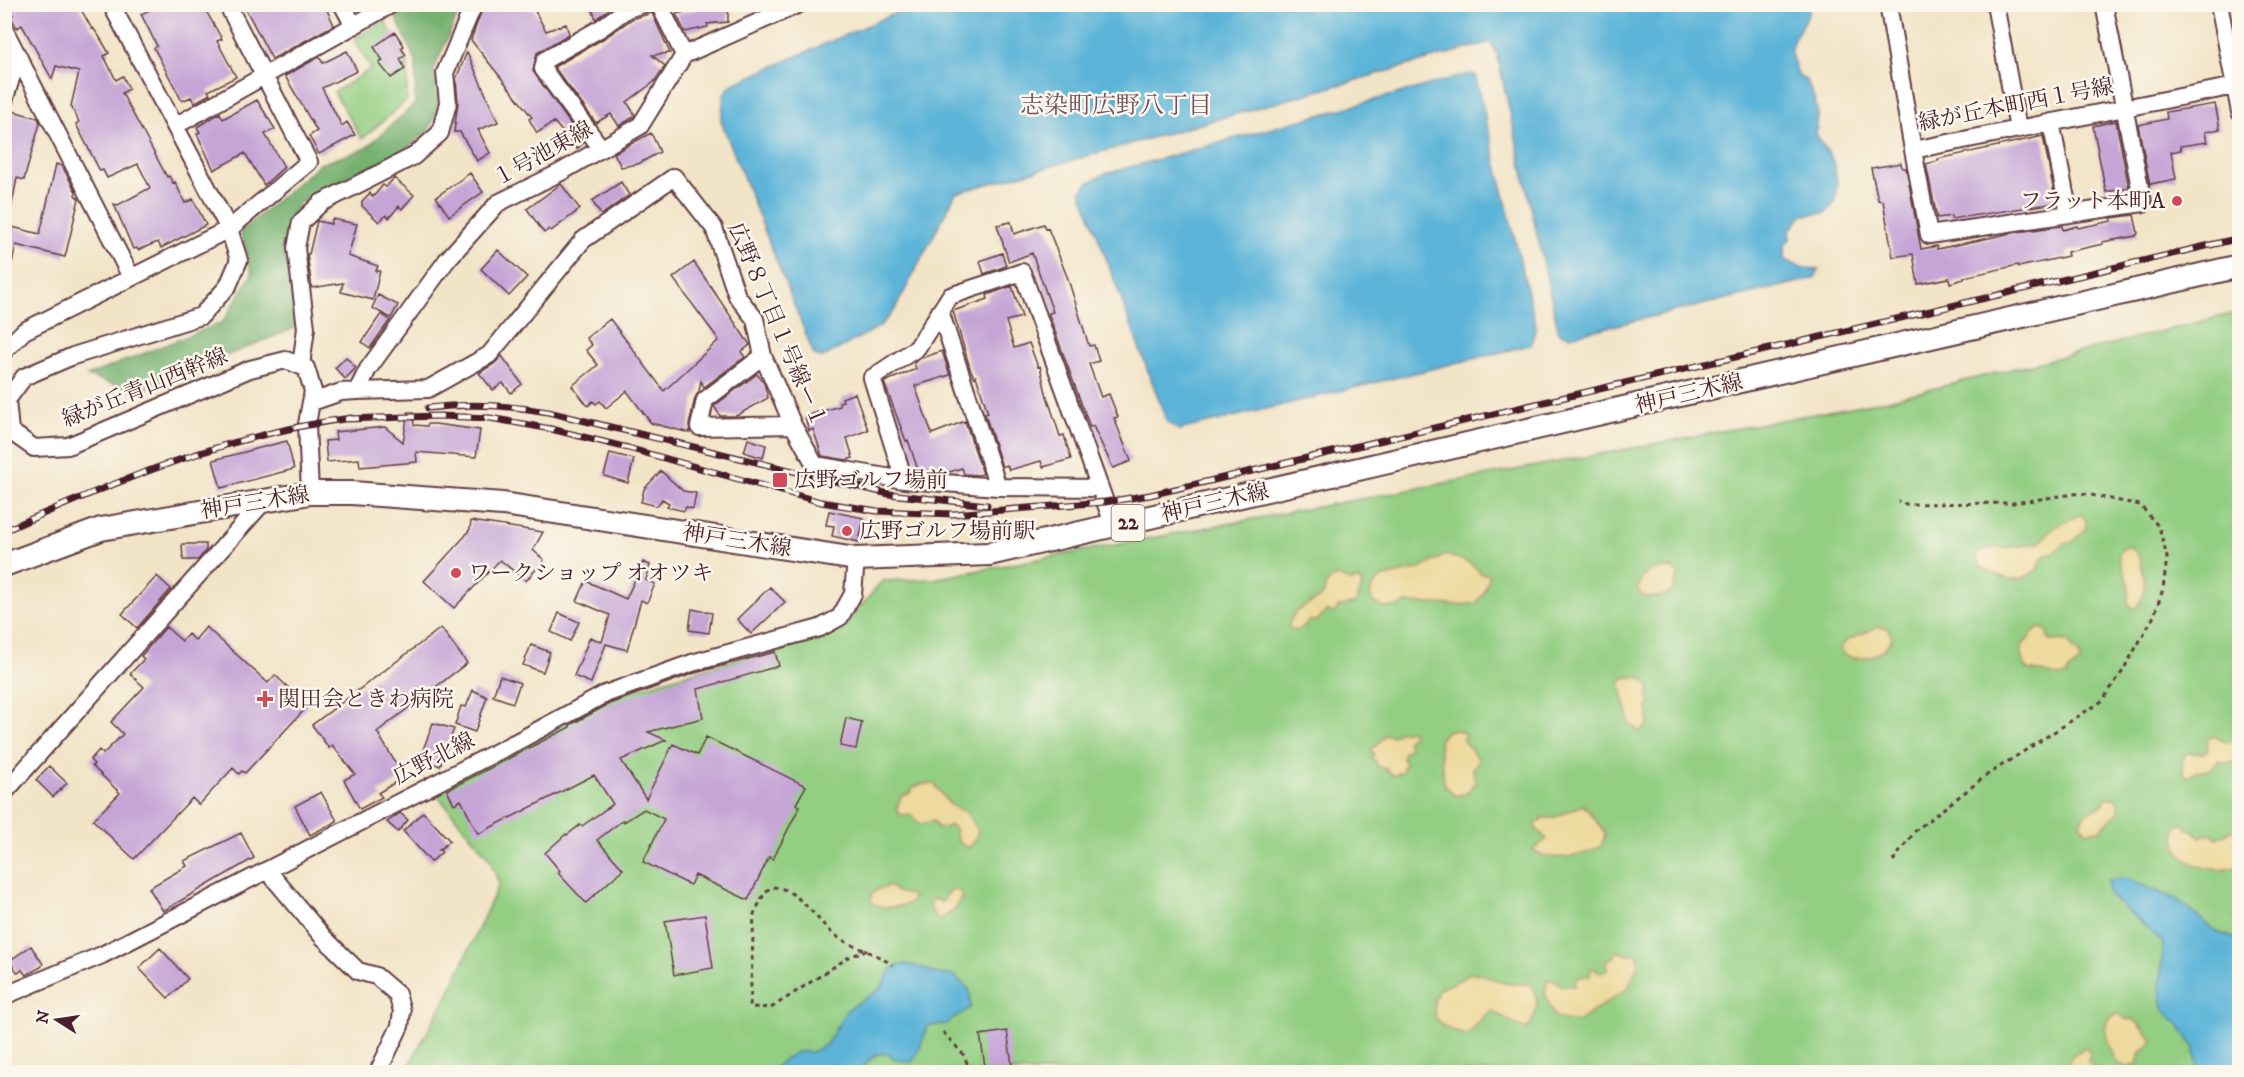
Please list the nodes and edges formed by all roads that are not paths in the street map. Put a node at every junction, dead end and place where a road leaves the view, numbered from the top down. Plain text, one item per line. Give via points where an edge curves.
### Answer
1 (111, 4) edge
2 (227, 4) edge
3 (342, 4) edge
4 (392, 4) edge
5 (474, 4) edge
6 (643, 4) edge
7 (659, 4) edge
8 (799, 4) edge
9 (1888, 4) edge
10 (1995, 4) edge
11 (2104, 4) edge
12 (2219, 4) edge
13 (354, 26) junction
14 (4, 29) edge
15 (684, 55) junction
16 (18, 56) junction
17 (2235, 56) edge
18 (264, 76) junction
19 (2235, 86) junction
20 (4, 101) edge
21 (2125, 108) junction
22 (2240, 112) edge
23 (2051, 122) junction
24 (175, 126) junction
25 (2018, 129) junction
26 (601, 148) junction
27 (1913, 150) junction
28 (2069, 214) junction
29 (228, 229) junction
30 (2240, 266) edge
31 (131, 277) junction
32 (940, 311) junction
33 (4, 351) edge
34 (763, 356) junction
35 (301, 366) junction
36 (357, 391) junction
37 (312, 402) junction
38 (793, 424) junction
39 (904, 480) junction
40 (999, 487) junction
41 (1101, 488) junction
42 (310, 493) junction
43 (265, 501) junction
44 (1114, 526) junction
45 (856, 559) junction
46 (4, 565) edge
47 (4, 793) edge
48 (267, 870) junction
49 (4, 996) edge
50 (378, 1072) edge

1 - 24 street, 緑が丘青山西幹線
2 - 18 street
3 - 13 street
4 - 13 street
5 - 35 street via 445,73 448,103 440,133 414,156 321,202 301,222 296,248 306,328
6 - 26 street via 627,9 545,60 543,69
7 - 15 street
8 - 15 street
9 - 27 street, 緑が丘本町西１号線
10 - 25 street
11 - 21 street
12 - 17 street
13 - 18 street
14 - 16 street
15 - 26 street, １号池東線 via 640,126
16 - 20 street
16 - 31 street
17 - 19 street
18 - 24 street
18 - 29 street via 309,162
19 - 21 street, 緑が丘本町西１号線
19 - 22 street
21 - 23 street, 緑が丘本町西１号線
21 - 28 street via 2143,203
23 - 25 street, 緑が丘本町西１号線
23 - 28 street
24 - 29 street, 緑が丘青山西幹線
25 - 27 street, 緑が丘本町西１号線
26 - 36 street, １号池東線 via 498,203 447,260 368,369
27 - 28 street via 1929,235
29 - 31 street
29 - 35 street, 緑が丘青山西幹線 via 239,260 228,286 201,316 73,356 24,377 7,400 10,431 34,448 68,446 250,369 286,360
30 - 44 main road, 神戸三木線 / 22
31 - 33 street via 24,331
32 - 39 street via 917,348 872,378
32 - 40 street
32 - 41 street via 950,296 1022,272
34 - 36 street, 広野８丁目１号線ー１ via 755,319 737,296 714,228 674,177 583,240 489,355 428,389
34 - 38 street, 広野８丁目１号線ー１
34 - 38 street via 705,400 699,427
35 - 37 street via 306,368
36 - 37 street
37 - 42 street via 307,424
38 - 39 street, 広野８丁目１号線ー１ via 815,465
39 - 40 street, 広野８丁目１号線ー１
40 - 41 street, 広野８丁目１号線ー１
41 - 44 street
42 - 43 main road, 神戸三木線 / 22
42 - 45 main road, 神戸三木線 / 22 via 503,504
43 - 46 main road, 神戸三木線 / 22 via 101,529
43 - 47 street
44 - 45 main road, 神戸三木線 / 22 via 989,554
45 - 48 street, 広野北線 via 853,594 840,617 820,628 692,663 605,694
48 - 49 street, 広野北線 via 102,955
48 - 50 street via 323,937 358,971 376,976 397,994 402,1011 400,1026

